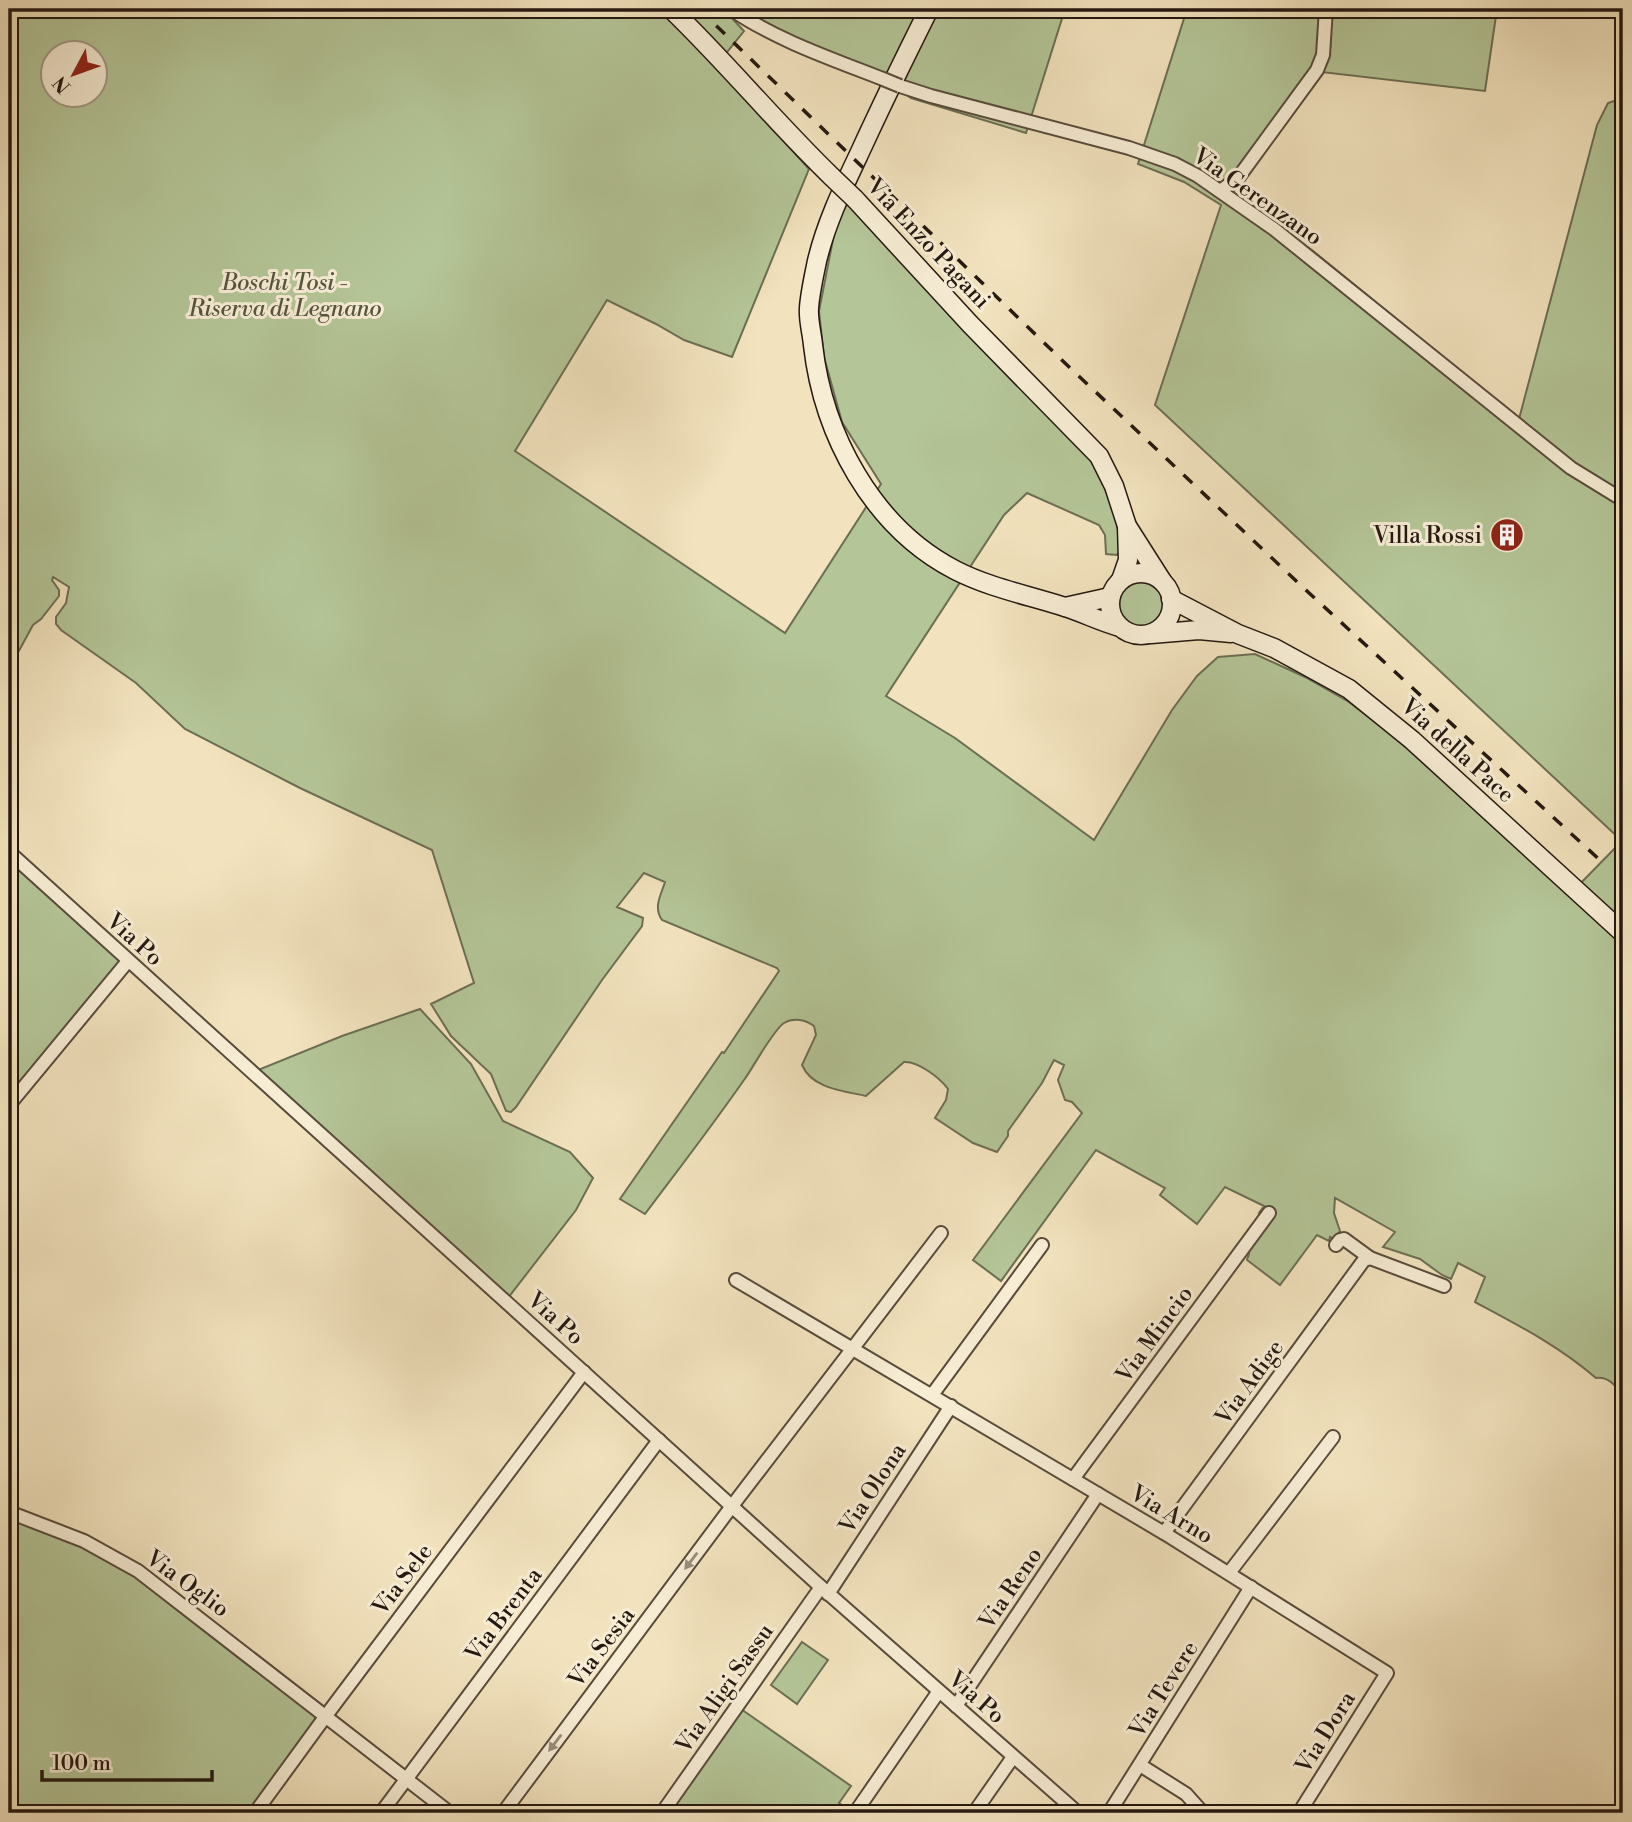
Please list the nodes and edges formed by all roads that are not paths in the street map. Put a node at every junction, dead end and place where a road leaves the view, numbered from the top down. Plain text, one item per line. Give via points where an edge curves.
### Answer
1 (671, 9) edge
2 (731, 9) edge
3 (929, 9) edge
4 (1326, 9) edge
5 (891, 84) junction
6 (1220, 191) junction
7 (1623, 500) edge
8 (1127, 526) junction
9 (1121, 580) junction
10 (1162, 581) junction
11 (1110, 597) junction
12 (1171, 598) junction
13 (1065, 607) junction
14 (1120, 627) junction
15 (1151, 634) junction
16 (1238, 634) junction
17 (9, 852) edge
18 (1623, 933) edge
19 (128, 961) junction
20 (9, 1105) edge
21 (1269, 1213) dead end
22 (941, 1233) dead end
23 (1042, 1245) dead end
24 (1336, 1245) dead end
25 (1370, 1258) junction
26 (736, 1280) dead end
27 (1444, 1286) dead end
28 (854, 1348) junction
29 (584, 1372) junction
30 (932, 1395) junction
31 (951, 1406) junction
32 (1333, 1437) dead end
33 (659, 1440) junction
34 (1073, 1479) junction
35 (1098, 1494) junction
36 (732, 1506) junction
37 (9, 1511) edge
38 (1164, 1533) junction
39 (1229, 1573) junction
40 (1251, 1587) junction
41 (825, 1590) junction
42 (1387, 1673) joint
43 (939, 1691) junction
44 (956, 1706) junction
45 (325, 1717) junction
46 (1013, 1757) junction
47 (1140, 1765) junction
48 (406, 1780) junction
49 (255, 1813) edge
50 (381, 1813) edge
51 (450, 1813) edge
52 (503, 1813) edge
53 (662, 1813) edge
54 (855, 1813) edge
55 (974, 1813) edge
56 (1078, 1813) edge
57 (1109, 1813) edge
58 (1203, 1813) edge
59 (1299, 1813) edge

1 - 8 main road, Via Enzo Pagani, bridge via 1087,442 1109,472
2 - 5 street, Via Gerenzano via 750,22
3 - 5 main road
4 - 6 street via 1323,55 1317,70 1238,178
5 - 6 street, Via Gerenzano via 1129,148 1175,164
5 - 13 main road via 833,209 817,260 809,310 821,393 832,428 864,486 925,551 985,584
6 - 7 street, Via Gerenzano via 1284,237 1571,468
8 - 9 main road, Via Enzo Pagani via 1128,561
8 - 10 main road, Via Enzo Pagani
9 - 10 main road via 1146,573
9 - 11 main road
10 - 12 main road
11 - 13 main road
11 - 14 main road via 1111,613
12 - 15 main road via 1170,616
12 - 16 main road, Via della Pace
13 - 14 main road
14 - 15 main road via 1134,634
15 - 16 main road, Via della Pace via 1199,630
16 - 18 main road, Via della Pace via 1349,688
17 - 19 street, Via Po
19 - 20 street
19 - 29 street, Via Po
21 - 34 street, Via Mincio
22 - 28 street, Via Sesia
23 - 30 street
24 - 25 street via 1344,1239
25 - 27 street
25 - 38 street, Via Adige via 1364,1260
26 - 28 street, Via Arno
28 - 30 street, Via Arno
28 - 36 street, Via Sesia
29 - 33 street, Via Po
29 - 45 street, Via Sele
30 - 31 street, Via Arno
31 - 34 street, Via Arno
31 - 41 street, Via Olona
32 - 39 street
33 - 36 street, Via Po
33 - 48 street, Via Brenta
34 - 35 street, Via Arno
35 - 38 street, Via Arno
35 - 44 street, Via Reno
36 - 41 street, Via Po
36 -> 52 street, Via Sesia
37 - 45 street, Via Oglio via 83,1541 138,1571
38 - 39 street, Via Arno
39 - 40 street, Via Arno
40 - 42 street, Via Arno
40 - 47 street, Via Tevere
41 - 43 street, Via Po
41 - 53 street, Via Aligi Sassu
42 - 59 street, Via Dora
43 - 44 street, Via Po
43 - 54 street
44 - 46 street, Via Po
45 - 48 street, Via Oglio
45 - 49 street, Via Sele
46 - 55 street
46 - 56 street, Via Po
47 - 57 street, Via Tevere
47 - 58 street via 1186,1794
48 - 50 street, Via Brenta
48 - 51 street, Via Oglio

